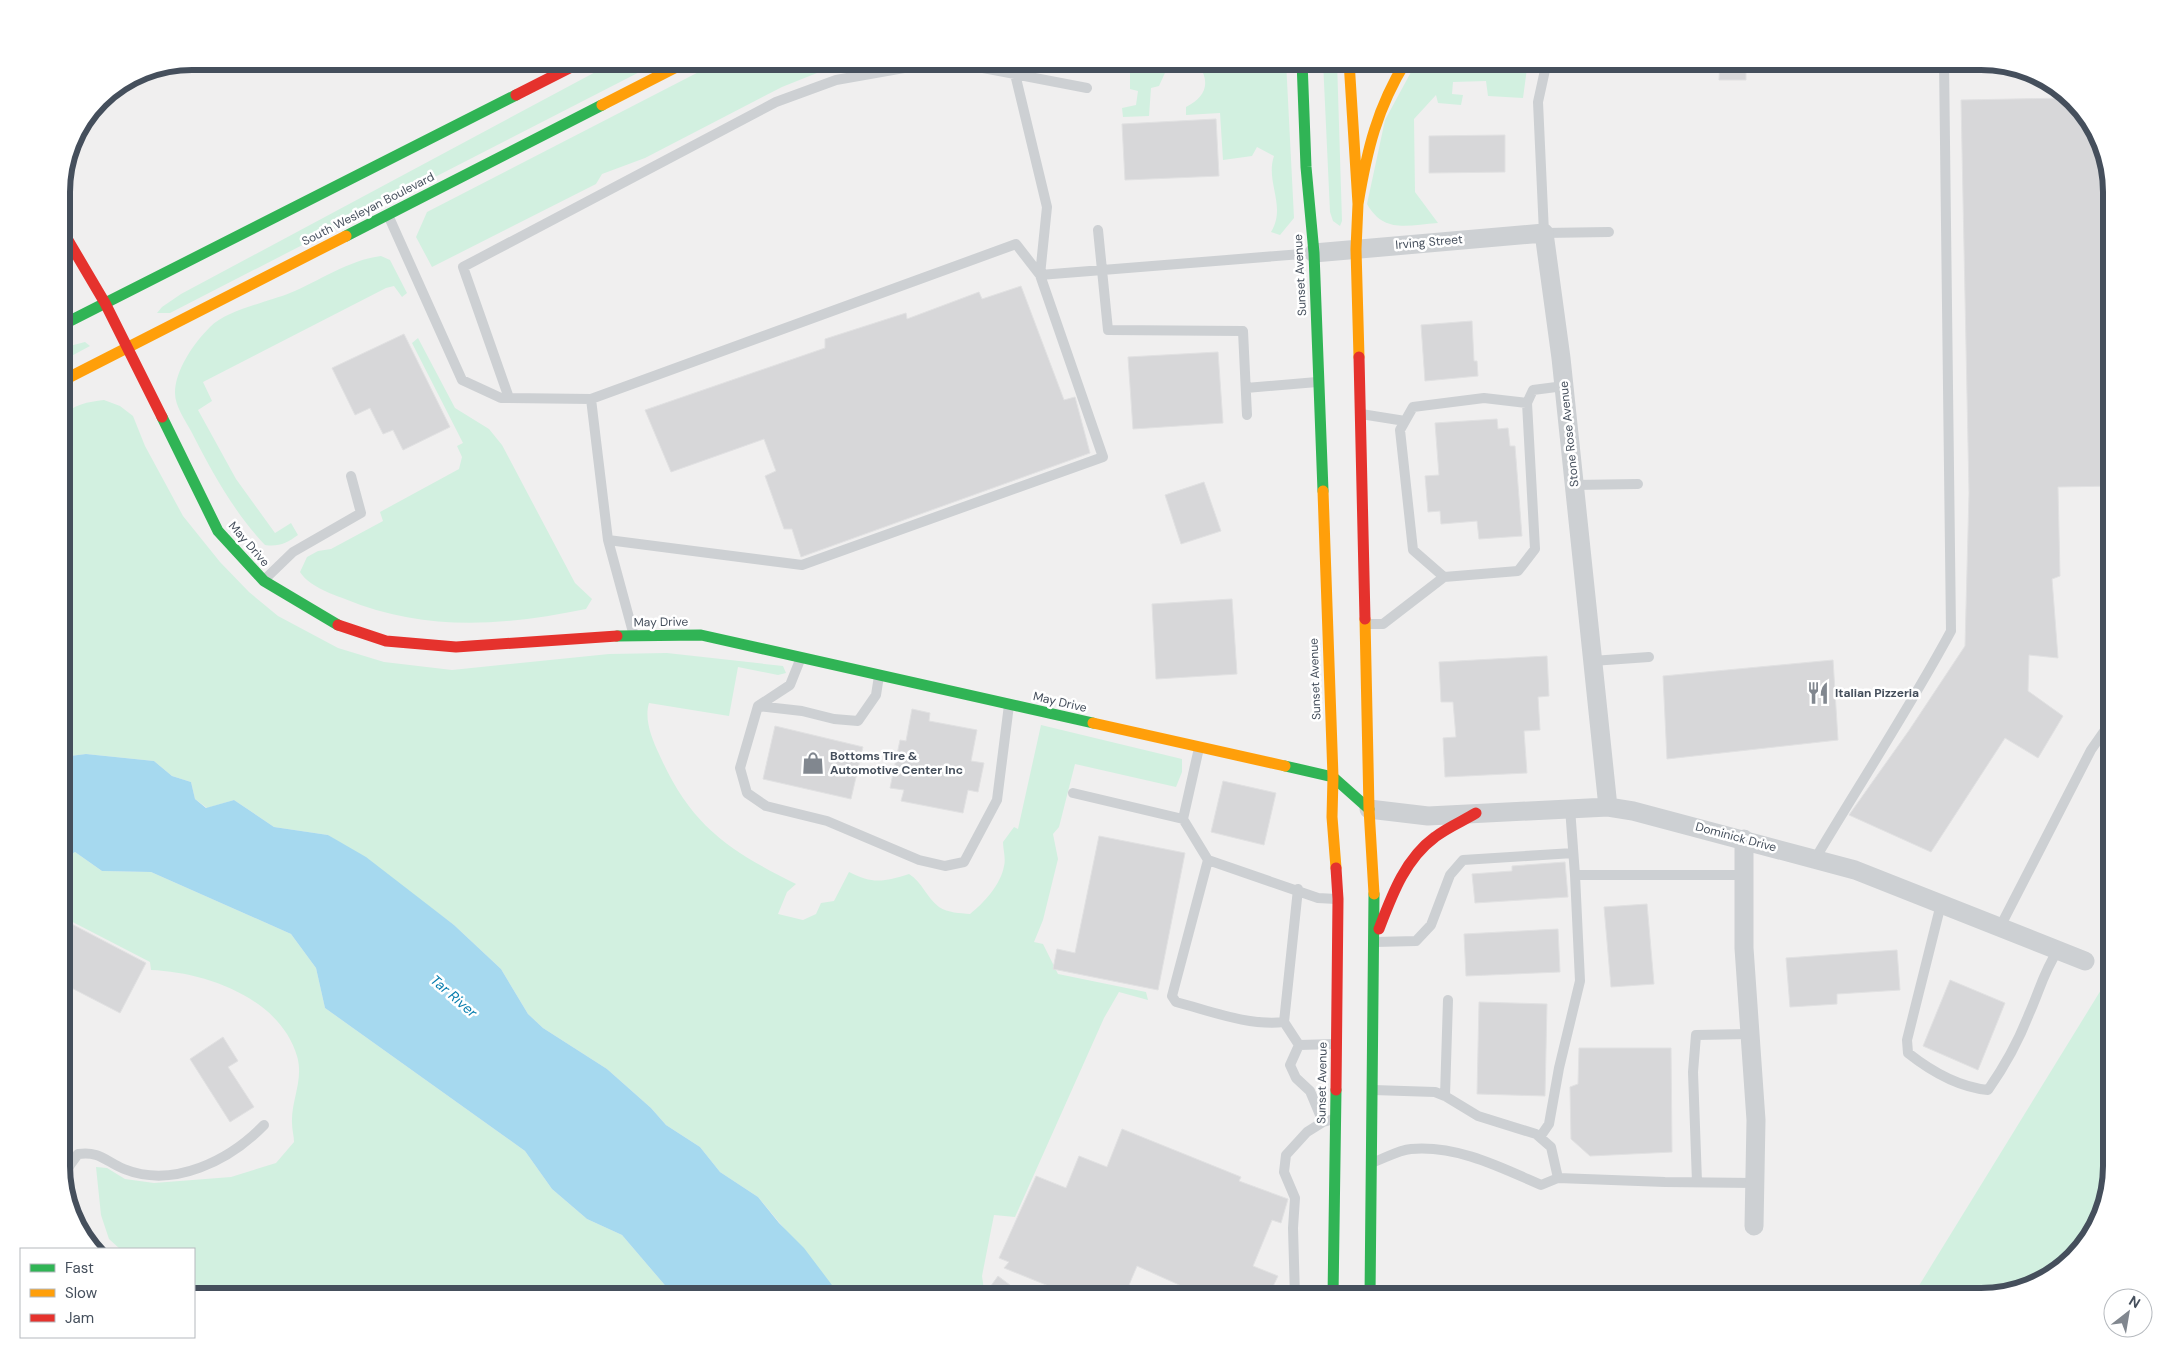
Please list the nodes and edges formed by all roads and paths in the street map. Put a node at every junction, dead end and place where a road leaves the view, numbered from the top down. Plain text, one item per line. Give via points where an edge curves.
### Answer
1 (565, 70) edge
2 (670, 70) edge
3 (893, 70) edge
4 (994, 70) edge
5 (1302, 70) edge
6 (1350, 70) edge
7 (1401, 70) edge
8 (1545, 70) edge
9 (1944, 70) edge
10 (1015, 74) junction
11 (1087, 88) dead end
12 (1358, 204) junction
13 (388, 215) junction
14 (1098, 230) dead end
15 (1609, 232) dead end
16 (1544, 233) junction
17 (70, 244) edge
18 (1356, 249) junction
19 (1314, 252) junction
20 (1101, 268) junction
21 (1040, 275) junction
22 (105, 303) junction
23 (70, 321) edge
24 (127, 348) junction
25 (70, 377) edge
26 (1318, 382) junction
27 (1564, 386) junction
28 (1246, 388) junction
29 (508, 398) junction
30 (590, 400) junction
31 (1527, 403) junction
32 (1360, 414) junction
33 (1247, 415) dead end
34 (1405, 421) junction
35 (351, 476) dead end
36 (1638, 484) dead end
37 (1574, 486) junction
38 (608, 540) junction
39 (1444, 577) junction
40 (264, 581) junction
41 (1365, 624) junction
42 (635, 636) junction
43 (1649, 657) dead end
44 (800, 658) junction
45 (1592, 661) junction
46 (879, 675) junction
47 (1009, 704) junction
48 (758, 706) junction
49 (2103, 733) edge
50 (1200, 747) junction
51 (1333, 777) junction
52 (1073, 793) dead end
53 (1608, 807) junction
54 (1570, 808) junction
55 (1369, 809) junction
56 (1476, 814) junction
57 (1183, 819) junction
58 (1744, 839) junction
59 (1573, 853) junction
60 (1816, 859) junction
61 (1208, 860) junction
62 (1575, 875) junction
63 (1744, 875) junction
64 (1298, 890) junction
65 (1338, 899) junction
66 (1941, 904) junction
67 (2000, 927) junction
68 (1374, 942) junction
69 (2058, 950) junction
70 (2086, 962) dead end
71 (1448, 1000) dead end
72 (1284, 1022) junction
73 (1750, 1034) junction
74 (1336, 1044) junction
75 (1300, 1045) junction
76 (1372, 1090) junction
77 (1445, 1096) junction
78 (1335, 1118) junction
79 (1323, 1122) junction
80 (264, 1125) dead end
81 (1540, 1137) junction
82 (1371, 1164) junction
83 (70, 1165) edge
84 (1558, 1178) junction
85 (1697, 1182) junction
86 (1755, 1183) junction
87 (1754, 1226) dead end
88 (1294, 1288) edge
89 (1333, 1288) edge
90 (1370, 1288) edge

1 - 22 main road
2 - 13 main road, South Wesleyan Boulevard
3 - 29 lane via 836,80 776,102 462,267
4 - 10 lane
5 - 19 main road, Sunset Avenue via 1306,167
6 - 12 main road
7 - 12 main road via 1380,107 1366,153
8 - 16 lane, Stone Rose Avenue via 1538,102
9 - 60 lane via 1951,631
10 - 11 lane
10 - 21 lane via 1047,207
12 - 18 main road
13 - 24 main road, South Wesleyan Boulevard
13 - 29 lane via 462,380 501,398
14 - 20 lane
15 - 16 lane
16 - 18 street, Irving Street
16 - 27 street, Stone Rose Avenue
17 - 22 main road, May Drive
18 - 19 street, Irving Street
18 - 32 main road
19 - 20 lane
19 - 26 main road, Sunset Avenue
20 - 21 lane
20 - 28 lane via 1108,330 1243,331
21 - 30 lane via 1016,244
21 - 38 lane via 1103,457 802,565
22 - 23 main road
22 - 24 main road, May Drive
24 - 25 main road, South Wesleyan Boulevard
24 - 40 main road, May Drive via 218,531
26 - 28 lane
26 - 51 main road, Sunset Avenue
27 - 31 lane via 1533,390
27 - 37 street, Stone Rose Avenue
28 - 33 lane
29 - 30 lane
30 - 38 lane
31 - 34 lane via 1484,398 1413,407
31 - 39 lane via 1535,549 1518,571
32 - 34 lane
32 - 41 main road
34 - 39 lane via 1400,430 1412,550
35 - 40 lane via 361,513 293,552
36 - 37 lane
37 - 45 street, Stone Rose Avenue
38 - 42 lane
39 - 41 lane via 1383,624
40 - 42 main road, May Drive via 332,623 386,641 456,647
41 - 55 main road
42 - 44 main road, May Drive via 701,635
43 - 45 lane
44 - 46 main road, May Drive
44 - 48 lane via 790,684
45 - 53 street, Stone Rose Avenue
46 - 47 main road, May Drive
46 - 48 lane via 876,695 858,721
47 - 48 lane via 997,800 964,862 945,866 919,860 827,821 766,806 747,793 740,768
47 - 50 main road, May Drive
49 - 67 lane via 2091,750
50 - 51 main road, May Drive
50 - 57 lane
51 - 55 main road, May Drive
51 - 65 main road, Sunset Avenue via 1332,818
52 - 57 lane
53 - 54 street, Dominick Drive
53 - 58 street, Dominick Drive
54 - 56 street, Dominick Drive
54 - 59 lane
55 - 56 street, Dominick Drive via 1428,816
55 - 68 main road
56 - 68 main road via 1437,836 1418,852 1397,885
57 - 61 lane
58 - 60 street, Dominick Drive
58 - 63 street
59 - 62 lane
59 - 68 lane via 1463,860 1450,875 1431,925 1416,941
60 - 66 street, Dominick Drive via 1855,870
61 - 64 lane
61 - 72 lane via 1172,996 1176,1002 1264,1024
62 - 63 lane
62 - 81 lane via 1580,981 1549,1124
63 - 73 street via 1744,948
64 - 65 lane via 1318,898
64 - 72 lane
65 - 74 main road, Sunset Avenue
66 - 67 street, Dominick Drive
66 - 69 lane via 1907,1040 1908,1054 1927,1068 1968,1088 1988,1090 1998,1075 2029,1015 2046,968
67 - 69 street, Dominick Drive
68 - 76 main road
69 - 70 street, Dominick Drive
71 - 77 lane
72 - 75 lane
73 - 85 lane via 1696,1035 1693,1072
73 - 86 street via 1756,1120
74 - 75 lane
74 - 78 main road, Sunset Avenue
75 - 79 lane via 1290,1065 1296,1078 1310,1091
76 - 77 lane via 1435,1092
76 - 82 main road
77 - 81 lane via 1478,1116
78 - 79 lane
78 - 89 main road, Sunset Avenue
79 - 88 lane via 1307,1132 1286,1155 1284,1172 1295,1198
80 - 83 lane via 236,1151 211,1164 187,1171 142,1174 92,1152 78,1154
81 - 84 lane via 1550,1147
82 - 84 lane via 1410,1148 1454,1151 1492,1163 1542,1185
82 - 90 main road
84 - 85 lane
85 - 86 lane
86 - 87 street

